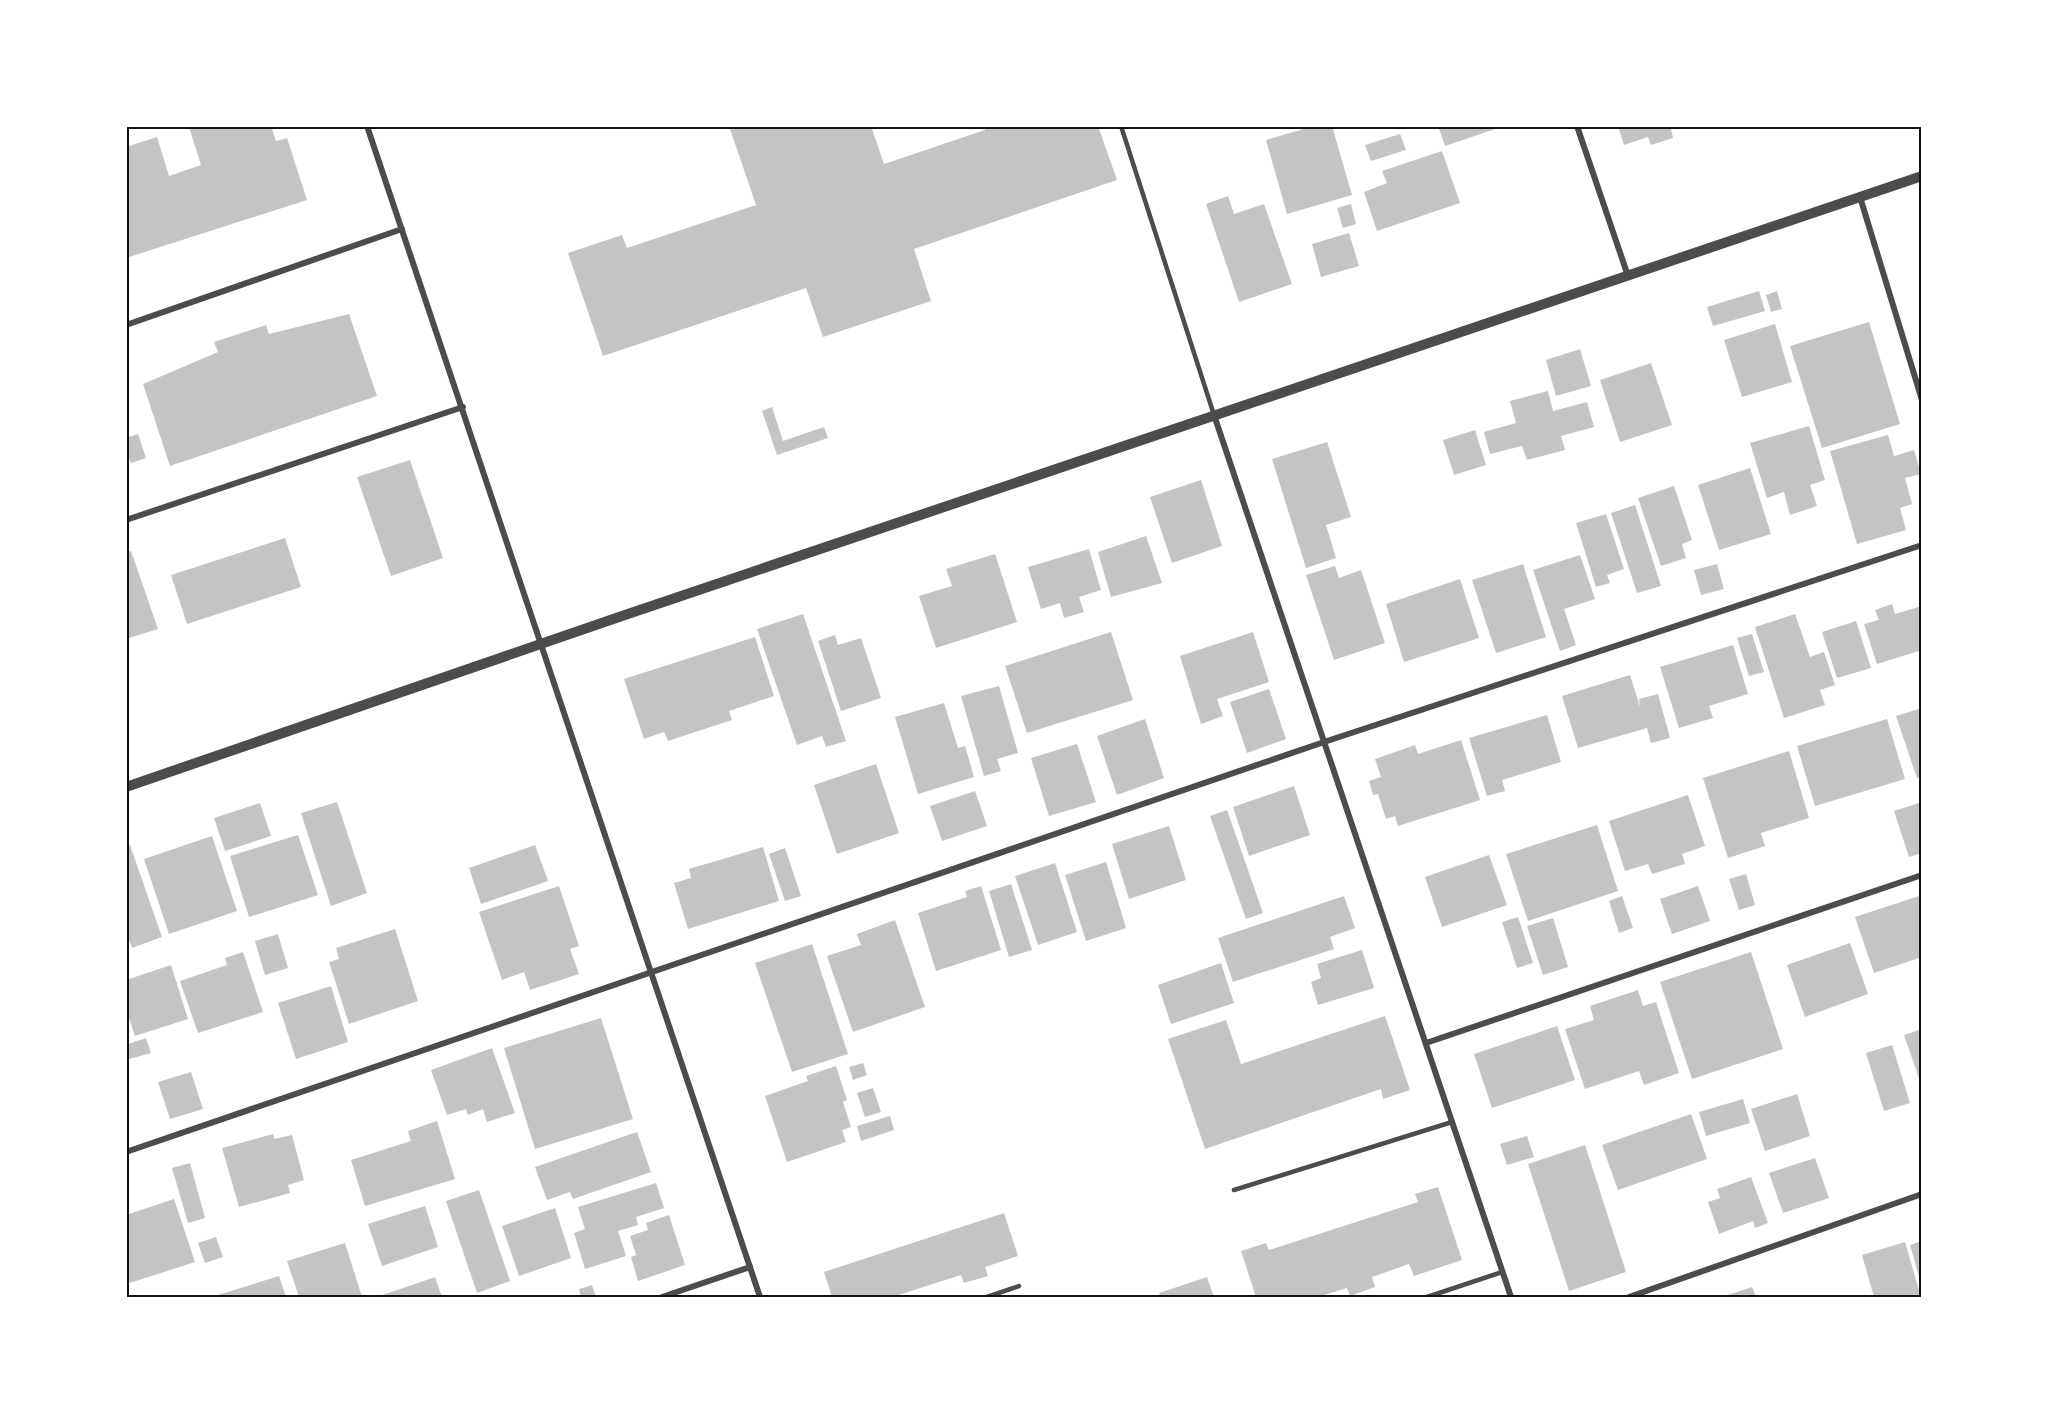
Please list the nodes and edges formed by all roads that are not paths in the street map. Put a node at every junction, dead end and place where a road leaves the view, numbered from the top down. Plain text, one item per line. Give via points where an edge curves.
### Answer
1 (367, 126) edge
2 (1121, 126) edge
3 (1577, 126) edge
4 (1922, 176) edge
5 (1860, 196) junction
6 (402, 229) junction
7 (1628, 276) junction
8 (126, 325) edge
9 (1922, 400) edge
10 (463, 406) junction
11 (1214, 415) junction
12 (126, 520) edge
13 (1922, 545) edge
14 (541, 644) junction
15 (1324, 742) junction
16 (126, 787) edge
17 (1922, 875) edge
18 (653, 973) junction
19 (1426, 1043) junction
20 (1452, 1122) junction
21 (126, 1152) edge
22 (1234, 1190) dead end
23 (1922, 1194) edge
24 (750, 1267) junction
25 (1502, 1272) junction
26 (1019, 1286) dead end
27 (662, 1297) edge
28 (760, 1297) edge
29 (987, 1297) edge
30 (1426, 1297) edge
31 (1511, 1297) edge
32 (1629, 1297) edge

1 - 6 street
2 - 11 lane
3 - 7 street
4 - 5 street
5 - 7 street
5 - 9 street
6 - 8 street
6 - 10 street
7 - 11 street
10 - 12 street
10 - 14 street
11 - 14 street
11 - 15 street
13 - 15 street
14 - 16 street
14 - 18 street
15 - 18 street
15 - 19 street
17 - 19 street
18 - 21 street
18 - 24 street
19 - 20 street
20 - 22 lane
20 - 25 street
23 - 32 street
24 - 27 street
24 - 28 street
25 - 30 lane
25 - 31 street
26 - 29 lane

